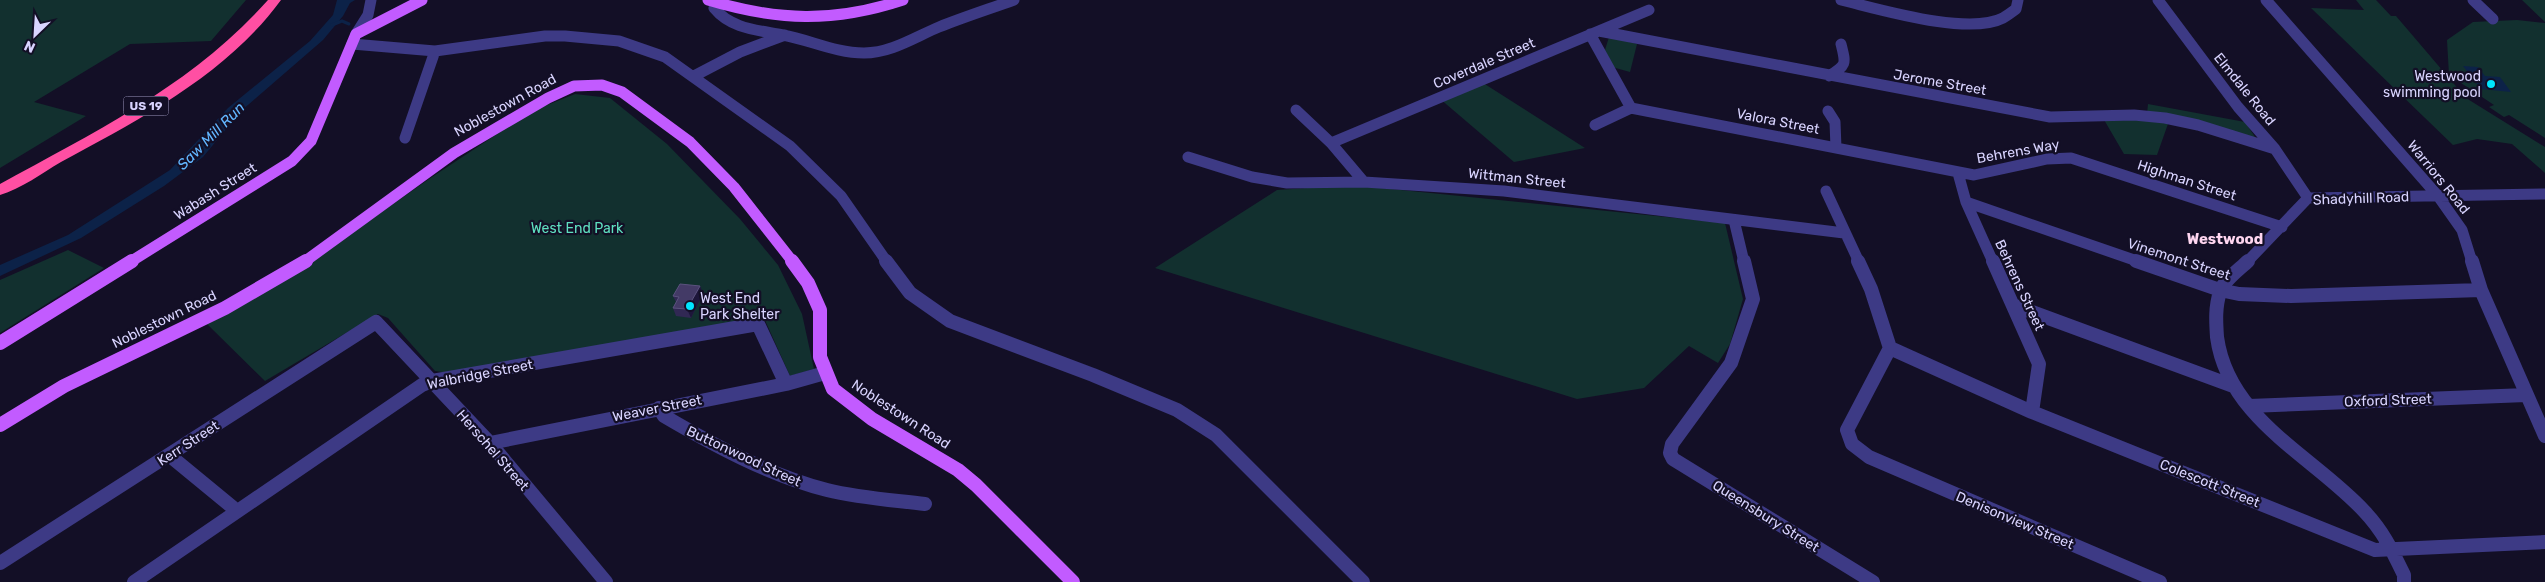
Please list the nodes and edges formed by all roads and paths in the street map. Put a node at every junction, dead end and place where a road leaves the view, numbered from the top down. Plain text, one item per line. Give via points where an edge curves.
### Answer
1 (263, 0) edge
2 (275, 0) edge
3 (371, 0) edge
4 (422, 0) edge
5 (902, 0) edge
6 (1014, 0) edge
7 (1841, 0) edge
8 (2018, 0) edge
9 (2158, 0) edge
10 (2266, 0) edge
11 (2472, 0) edge
12 (712, 2) edge
13 (1649, 10) dead end
14 (2493, 19) dead end
15 (1595, 33) junction
16 (785, 35) junction
17 (354, 39) junction
18 (1841, 44) dead end
19 (436, 51) junction
20 (694, 76) junction
21 (1829, 76) junction
22 (1631, 108) junction
23 (1296, 110) dead end
24 (1828, 111) dead end
25 (1595, 124) dead end
26 (405, 138) dead end
27 (1331, 143) junction
28 (1836, 148) junction
29 (2275, 149) junction
30 (1188, 157) dead end
31 (2084, 161) joint
32 (1958, 173) junction
33 (0, 181) edge
34 (1364, 182) junction
35 (0, 190) edge
36 (1826, 191) dead end
37 (2545, 194) edge
38 (2438, 196) junction
39 (2308, 198) junction
40 (1966, 202) junction
41 (1734, 220) junction
42 (2282, 227) junction
43 (1844, 233) junction
44 (2220, 290) junction
45 (2481, 290) junction
46 (2012, 305) junction
47 (376, 322) joint
48 (0, 343) edge
49 (1890, 348) junction
50 (825, 373) junction
51 (432, 381) junction
52 (786, 384) junction
53 (2233, 386) junction
54 (2526, 395) junction
55 (2249, 406) junction
56 (660, 408) junction
57 (2032, 412) junction
58 (0, 425) edge
59 (2545, 436) edge
60 (490, 443) junction
61 (169, 455) junction
62 (925, 504) dead end
63 (237, 511) junction
64 (2545, 542) edge
65 (2393, 550) junction
66 (0, 563) edge
67 (134, 582) edge
68 (606, 582) edge
69 (1073, 582) edge
70 (1363, 582) edge
71 (1872, 582) edge
72 (2160, 582) edge
73 (2404, 582) edge

1 - 33 highway, US 19 via 231,35 181,75
2 - 35 highway, US 19 via 242,35 190,78
3 - 17 street, Wabash Street via 368,15
4 - 17 main road
5 - 12 main road via 854,14 805,20 749,12
6 - 16 street via 876,52 843,50
7 - 8 street via 1960,24 2003,18 2016,9
9 - 29 street, Elmdale Road via 2238,107
10 - 38 street, Warriors Road
11 - 14 street
12 - 16 street via 716,11 731,21
13 - 15 street, Coverdale Street
15 - 21 street, Jerome Street
15 - 22 street
15 - 27 street, Coverdale Street
16 - 20 street via 740,52
17 - 19 street
17 - 48 main road, Wabash Street via 311,141 301,153 279,170
18 - 21 street via 1845,61 1843,67
19 - 20 street via 545,36 583,37 650,51
19 - 26 street
20 - 70 street via 790,146 841,196 910,293 928,307 950,321 1136,392 1177,410 1201,425 1216,435
21 - 29 street, Jerome Street via 2050,117 2134,115 2165,118
22 - 25 street
22 - 28 street, Valora Street
23 - 27 street
24 - 28 street via 1836,122
27 - 34 street
28 - 32 street, Valora Street
29 - 39 street, Elmdale Road
30 - 34 street, Wittman Street via 1252,177 1287,183
31 - 32 street, Behrens Way via 2060,157 2028,162 1990,174
31 - 42 street, Highman Street
32 - 40 street, Behrens Street
34 - 41 street, Wittman Street via 1504,191
36 - 43 street
37 - 38 street, Shadyhill Road
38 - 39 street, Shadyhill Road
38 - 45 street, Warriors Road via 2462,230
39 - 42 street, Shadyhill Road
40 - 44 street, Vinemont Street
40 - 46 street, Behrens Street
41 - 43 street, Wittman Street
41 - 71 street, Queensbury Street via 1753,299 1731,363 1672,444 1670,453 1673,460
42 - 44 street, Shadyhill Road
43 - 49 street via 1871,289
44 - 45 street, Vinemont Street via 2291,296
44 - 53 street via 2215,318 2219,349
45 - 54 street, Warriors Road
46 - 53 street
46 - 57 street, Behrens Street via 2039,364
47 - 51 street, Herschel Street
47 - 61 street, Kerr Street
49 - 57 street, Colescott Street
49 - 72 street, Denisonview Street via 1847,430 1852,444 1869,457
50 - 52 street, Weaver Street
50 - 58 main road, Noblestown Road via 820,356 820,310 808,283 734,187 690,142 622,92 593,84 563,90 494,128 295,268 225,308 64,386
50 - 69 main road, Noblestown Road via 833,389 852,405 976,484
51 - 52 street, Walbridge Street via 758,324
51 - 60 street, Herschel Street
51 - 63 street, Walbridge Street
52 - 56 street, Weaver Street
53 - 55 street
54 - 55 street, Oxford Street
54 - 59 street, Warriors Road
55 - 65 street via 2279,437 2363,509 2384,533
56 - 60 street, Weaver Street
56 - 62 street, Buttonwood Street via 664,416 674,422 798,482 837,492
57 - 65 street, Colescott Street via 2375,550
60 - 68 street, Herschel Street
61 - 63 street
61 - 66 street, Kerr Street
63 - 67 street, Walbridge Street
64 - 65 street, Colescott Street
65 - 73 street

